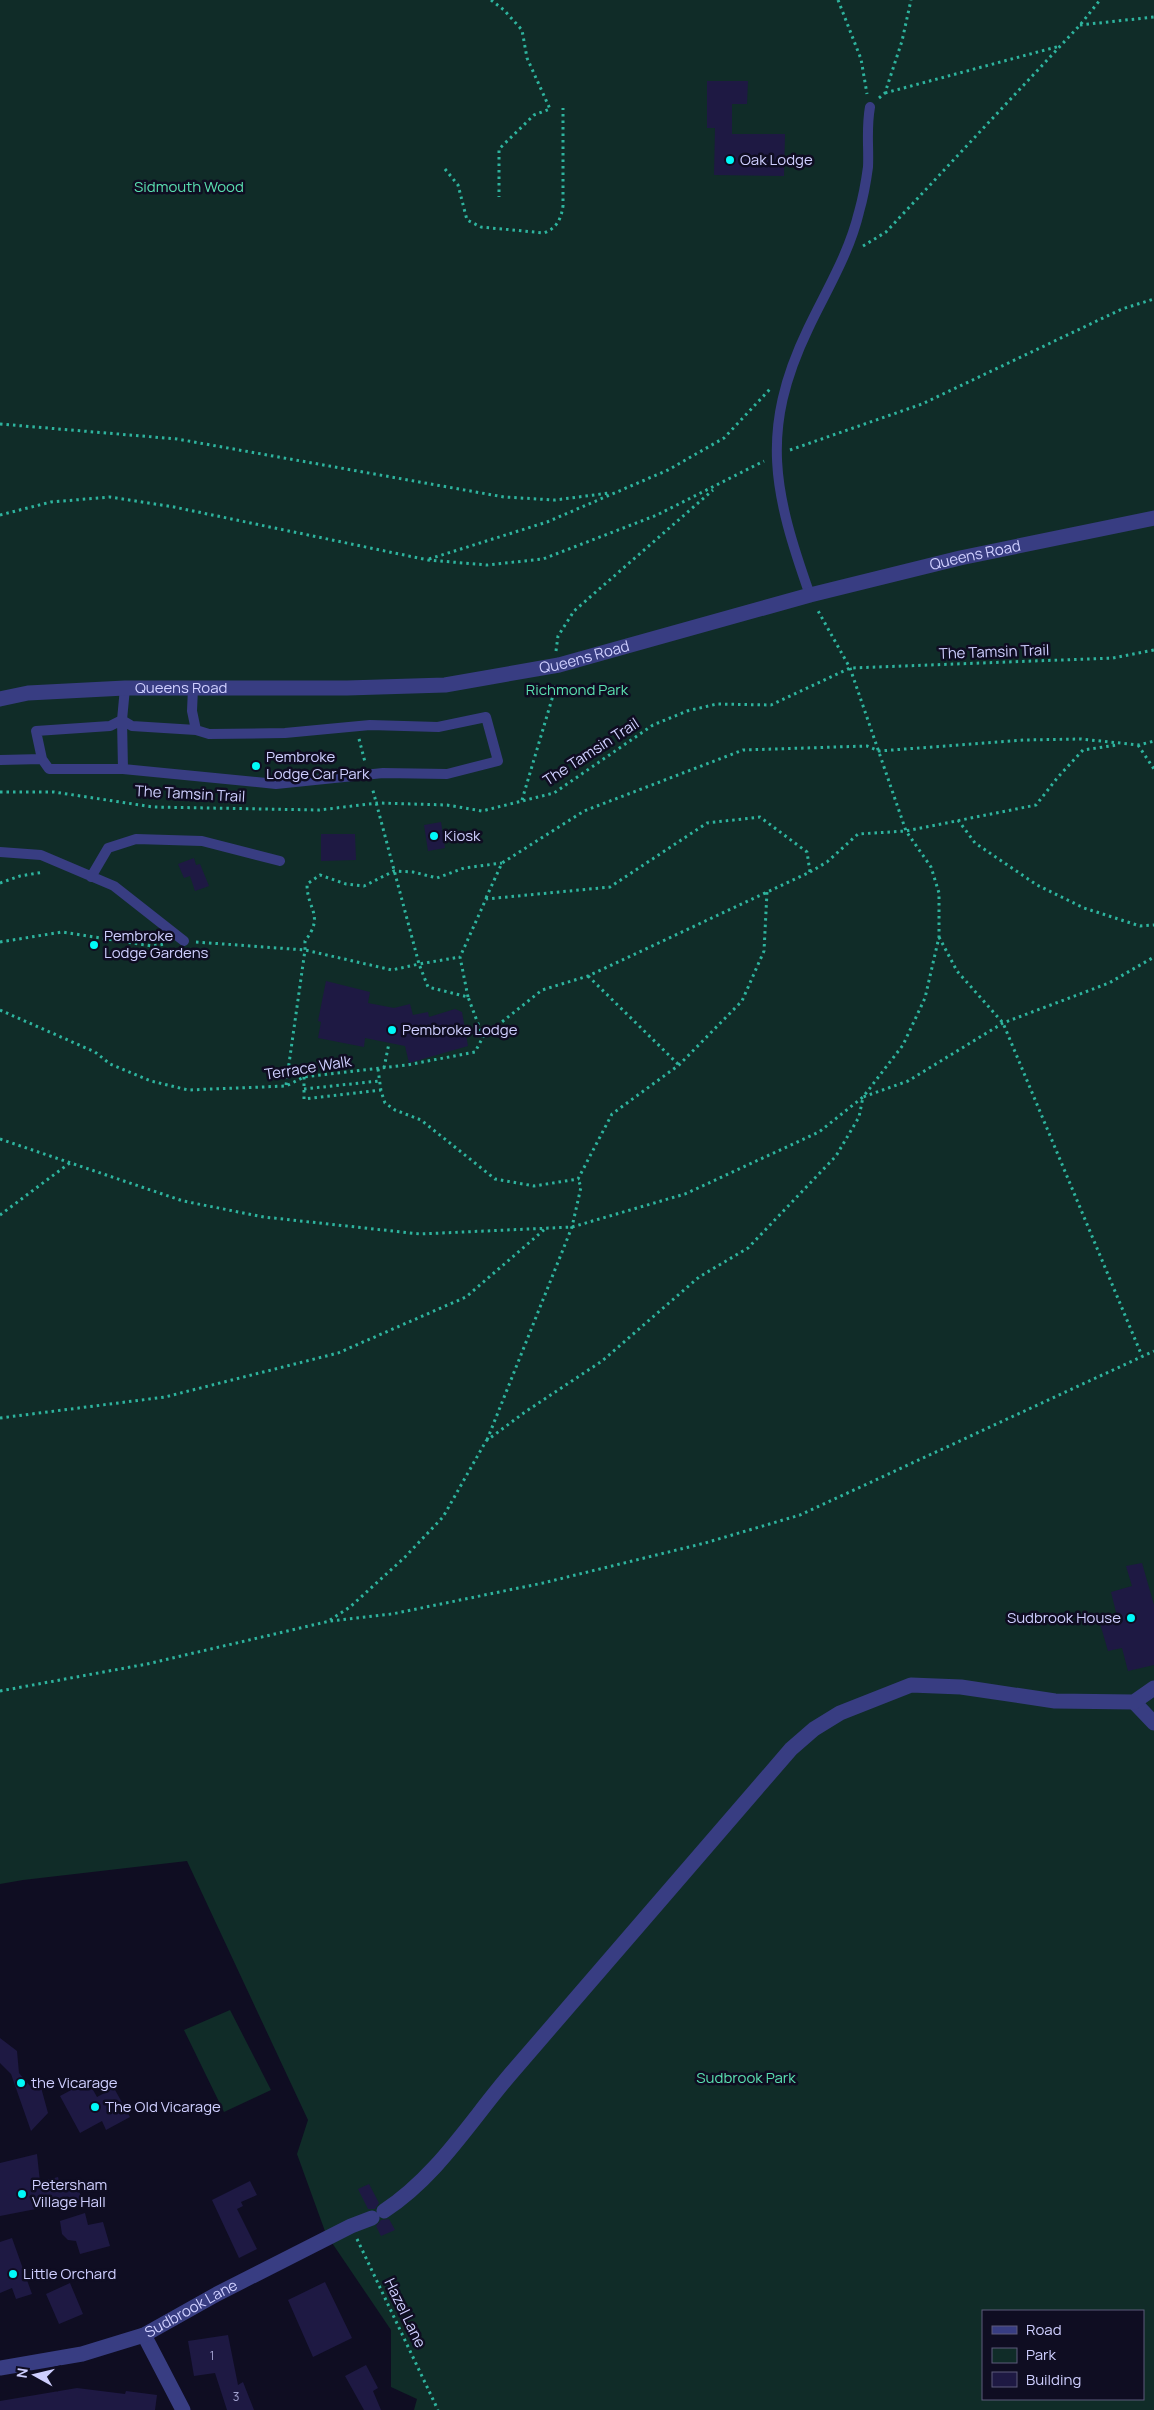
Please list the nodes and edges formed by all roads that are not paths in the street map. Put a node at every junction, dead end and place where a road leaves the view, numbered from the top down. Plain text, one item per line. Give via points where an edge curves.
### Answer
1 (870, 107) road end
2 (1154, 518) edge
3 (810, 595) junction
4 (125, 688) junction
5 (193, 688) junction
6 (0, 699) edge
7 (122, 720) junction
8 (196, 730) junction
9 (42, 759) junction
10 (0, 760) edge
11 (123, 769) junction
12 (0, 852) edge
13 (280, 861) dead end
14 (91, 877) junction
15 (184, 941) road end
16 (1154, 1688) edge
17 (1134, 1702) junction
18 (1154, 1723) edge
19 (144, 2335) junction
20 (0, 2368) edge
21 (183, 2410) edge

1 - 3 lane via 866,127 868,167 859,212 844,259 790,368 779,409 775,455 780,499
2 - 3 street, Queens Road via 960,558
3 - 5 street, Queens Road via 559,665 445,685
4 - 5 street, Queens Road
4 - 6 street, Queens Road via 28,693
4 - 7 lane
5 - 8 lane via 192,711
7 - 8 lane via 132,726
7 - 9 lane via 110,726 36,731
7 - 11 lane
8 - 11 lane via 209,734 285,733 370,725 438,727 486,717 498,761 447,774 369,775 276,784
9 - 10 lane
9 - 11 lane via 49,769
12 - 14 lane via 41,855
13 - 14 lane via 202,841 136,839 108,848
14 - 15 lane via 114,886
16 - 17 street
17 - 18 street
17 - 19 street, Sudbrook Lane via 1055,1701 961,1687 911,1685 840,1713 814,1729 792,1749 511,2072 430,2175 406,2197
19 - 20 street, Sudbrook Lane via 82,2354
19 - 21 street

